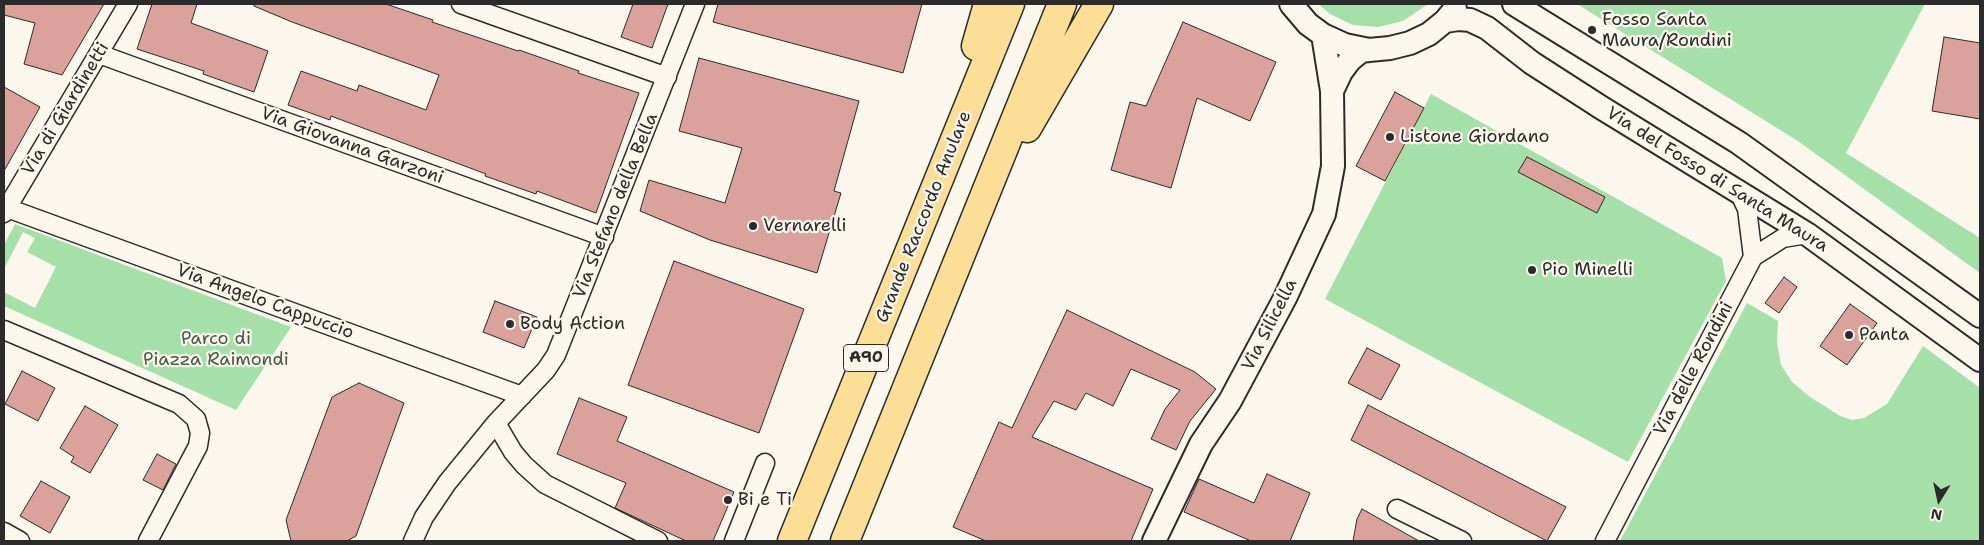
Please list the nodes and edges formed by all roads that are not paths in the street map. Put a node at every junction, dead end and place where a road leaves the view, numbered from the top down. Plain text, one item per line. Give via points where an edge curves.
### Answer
1 (128, 4) edge
2 (461, 4) edge
3 (695, 4) edge
4 (988, 4) edge
5 (1010, 4) edge
6 (1062, 4) edge
7 (1290, 4) edge
8 (1514, 4) edge
9 (1098, 5) edge
10 (1452, 12) edge
11 (1323, 35) junction
12 (1369, 50) junction
13 (100, 54) junction
14 (667, 77) junction
15 (1332, 91) junction
16 (940, 175) junction
17 (1739, 192) junction
18 (983, 203) junction
19 (5, 211) edge
20 (1807, 234) junction
21 (604, 237) junction
22 (1753, 257) junction
23 (1980, 316) edge
24 (4, 330) edge
25 (1980, 360) edge
26 (522, 396) junction
27 (496, 423) junction
28 (765, 463) dead end
29 (1397, 509) dead end
30 (4, 532) edge
31 (20, 541) edge
32 (148, 541) edge
33 (413, 541) edge
34 (658, 541) edge
35 (734, 541) edge
36 (792, 541) edge
37 (845, 541) edge
38 (1154, 541) edge
39 (1462, 541) edge
40 (1605, 541) edge

1 - 13 street, Via di Giardinetti
2 - 14 street
3 - 14 street, Via Stefano della Bella
4 - 16 highway
5 - 16 highway, Grande Raccordo Anulare / A90
6 - 18 highway, A90
7 - 11 street
8 - 23 street, Via del Fosso di Santa Maura via 1739,143
9 - 18 highway
10 - 12 street via 1429,34 1410,43
10 - 17 street, Via del Fosso di Santa Maura via 1487,28 1540,68
11 - 12 street via 1345,45
11 - 15 street, Via Silicella
12 - 15 street, Via Silicella via 1350,60
13 - 19 street, Via di Giardinetti
13 - 21 street, Via Giovanna Garzoni
14 - 21 street, Via Stefano della Bella
15 - 38 street, Via Silicella via 1331,182 1318,230 1234,395 1192,459
16 - 36 highway, Grande Raccordo Anulare / A90
17 - 20 street, Via del Fosso di Santa Maura
17 - 22 street via 1747,209
18 - 37 highway, A90
19 - 26 street, Via Angelo Cappuccio
20 - 22 street via 1783,238
20 - 25 street, Via del Fosso di Santa Maura
21 - 26 street, Via Stefano della Bella via 556,355
22 - 40 street, Via delle Rondini
24 - 32 street via 179,404 191,413 200,433 198,446
26 - 27 street, Via Stefano della Bella
27 - 33 street, Via Stefano della Bella via 438,495
27 - 34 street via 513,452 545,484
28 - 35 street
29 - 39 street
30 - 31 street

